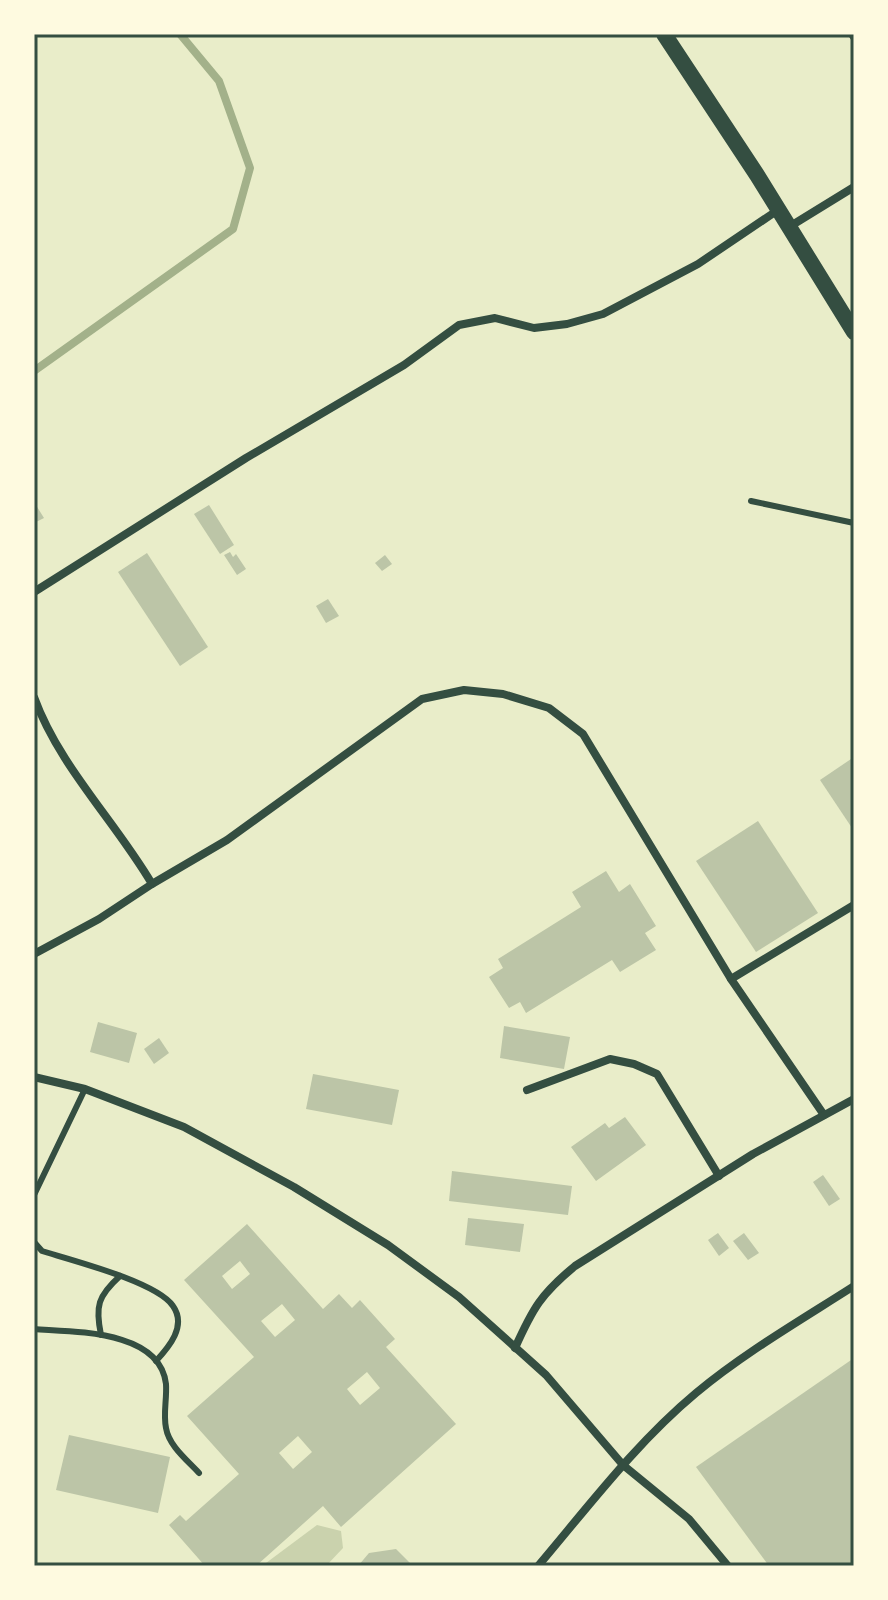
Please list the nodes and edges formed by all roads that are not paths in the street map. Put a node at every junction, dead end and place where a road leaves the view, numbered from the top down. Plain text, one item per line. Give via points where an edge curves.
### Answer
1 (664, 34) edge
2 (854, 187) edge
3 (778, 210) junction
4 (789, 227) junction
5 (854, 332) edge
6 (751, 501) dead end
7 (854, 523) edge
8 (34, 592) edge
9 (34, 697) edge
10 (152, 884) junction
11 (854, 905) edge
12 (34, 954) edge
13 (731, 979) junction
14 (34, 1077) edge
15 (85, 1089) junction
16 (527, 1090) dead end
17 (854, 1099) edge
18 (824, 1115) junction
19 (719, 1176) junction
20 (34, 1195) edge
21 (34, 1242) edge
22 (120, 1276) junction
23 (854, 1286) edge
24 (34, 1329) edge
25 (101, 1335) junction
26 (515, 1348) junction
27 (156, 1361) junction
28 (623, 1465) junction
29 (199, 1473) dead end
30 (538, 1566) edge
31 (728, 1566) edge

1 - 3 main road
2 - 4 street
3 - 4 main road
3 - 8 street via 698,264 603,314 534,328 495,318 459,325 404,365
4 - 5 main road
6 - 7 lane
9 - 10 street via 64,755
10 - 12 street
10 - 13 street via 227,840 422,699 464,690 503,694 549,708 583,734
11 - 13 street
13 - 18 street
14 - 15 street
15 - 20 lane
15 - 26 street via 184,1127 294,1187 388,1245 459,1297
16 - 19 street via 610,1059 657,1074
17 - 18 street
18 - 19 street
19 - 26 street via 549,1287
21 - 22 lane via 42,1251
22 - 25 lane via 99,1299
22 - 27 lane via 157,1292 174,1307 178,1328
23 - 28 street via 696,1393
24 - 25 lane
25 - 27 lane via 133,1344
26 - 28 street via 546,1375
27 - 29 lane via 166,1381 166,1430
28 - 30 street
28 - 31 street via 689,1519

